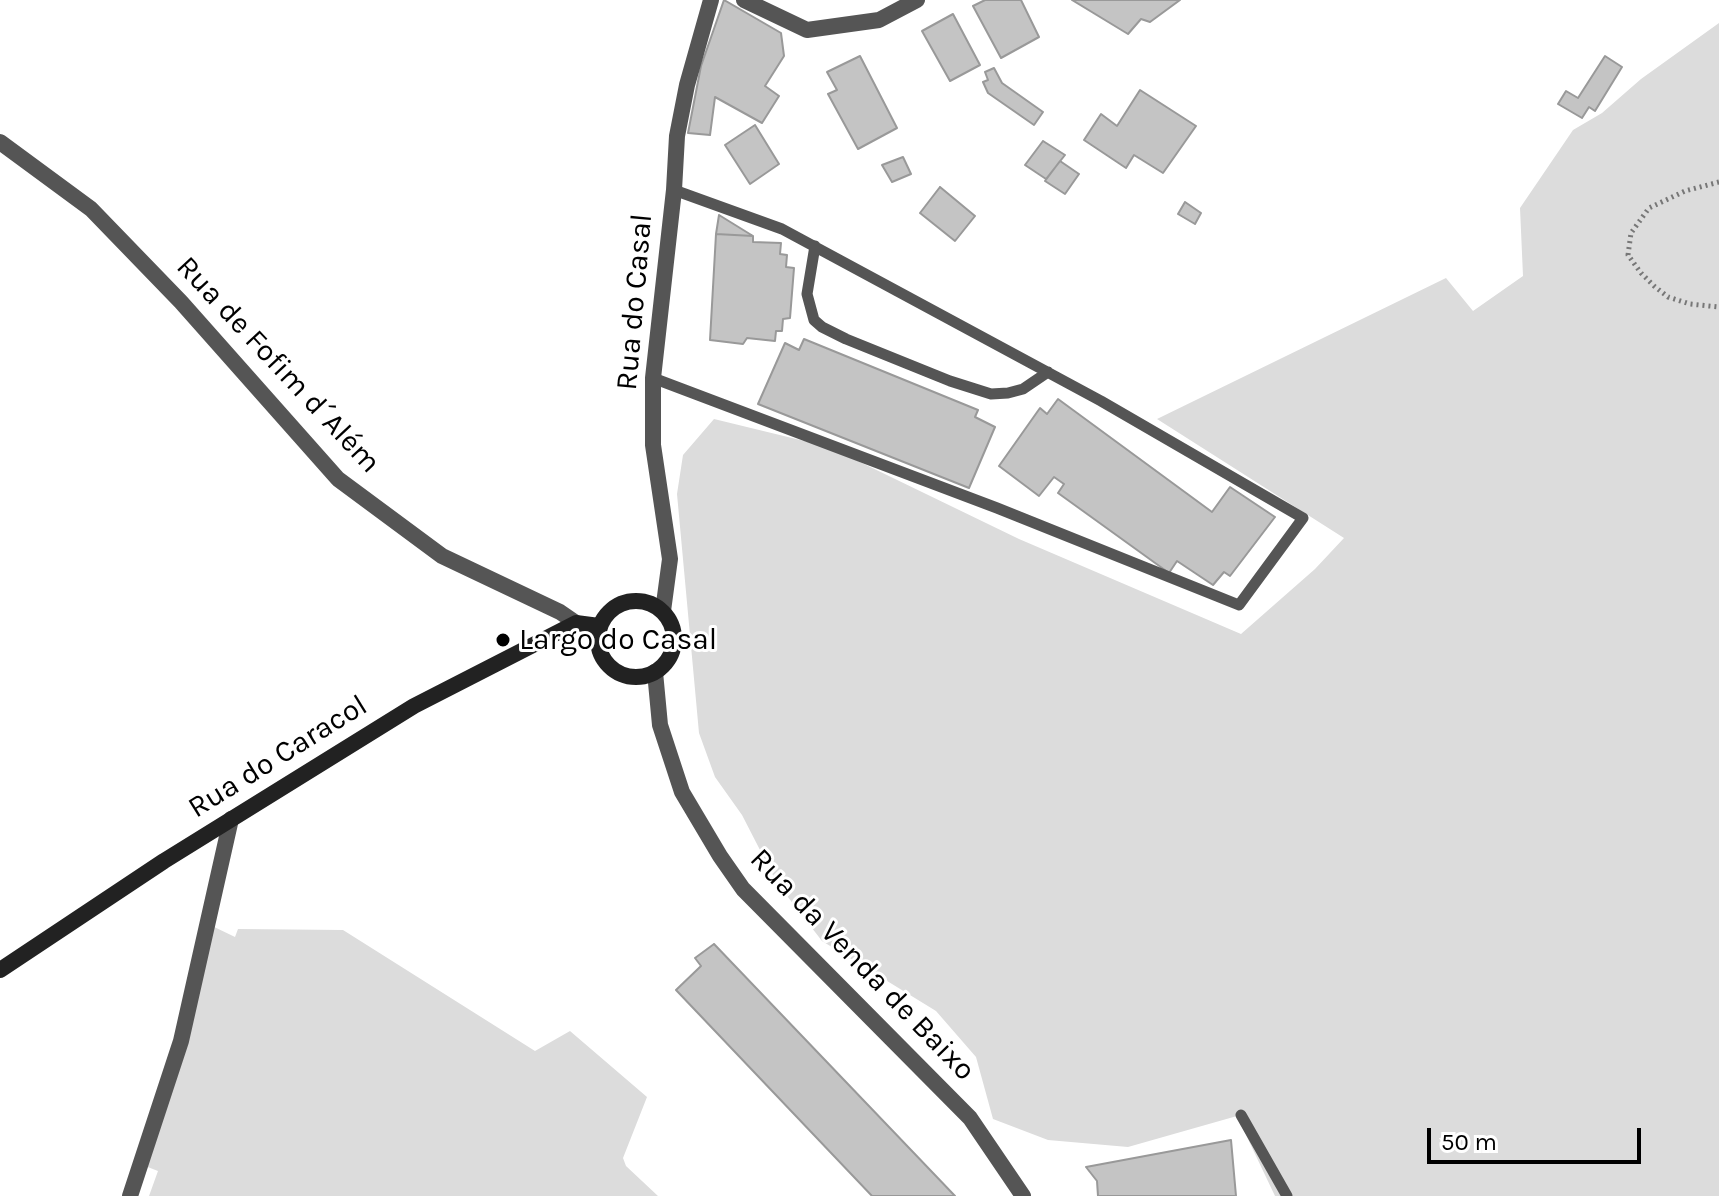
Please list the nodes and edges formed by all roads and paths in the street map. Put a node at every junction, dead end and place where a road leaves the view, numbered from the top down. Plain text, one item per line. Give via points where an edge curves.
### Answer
1 (711, 0) edge
2 (744, 0) edge
3 (917, 0) edge
4 (0, 142) edge
5 (1719, 182) edge
6 (674, 190) junction
7 (815, 246) junction
8 (1719, 307) edge
9 (1048, 372) junction
10 (653, 378) junction
11 (663, 611) junction
12 (576, 623) junction
13 (599, 626) junction
14 (655, 672) junction
15 (231, 819) junction
16 (0, 970) edge
17 (1241, 1115) dead end
18 (130, 1196) edge
19 (1023, 1196) edge
20 (1287, 1196) edge

1 - 6 street, Rua do Casal via 677,136
2 - 3 street via 807,30 879,20
4 - 12 street, Rua de Fofim d´Além via 91,209 338,479 442,556
5 - 8 path via 1649,208 1631,233 1628,255 1668,297
6 - 7 lane
6 - 10 street, Rua do Casal
7 - 9 lane
7 - 9 lane via 807,294 814,320 822,327 991,394 1023,389
9 - 10 lane via 1303,518 1239,605
10 - 11 street, Rua do Casal via 653,445 670,559
11 - 13 street via 631,600 617,605
11 - 14 street via 674,645
12 - 13 street
12 - 15 street, Rua do Caracol via 414,706
13 - 14 street via 600,654 609,666 634,677
14 - 19 street, Rua da Venda de Baixo via 660,725 682,792 743,889 970,1118
15 - 16 street, Rua do Caracol
15 - 18 street via 181,1041
17 - 20 lane

